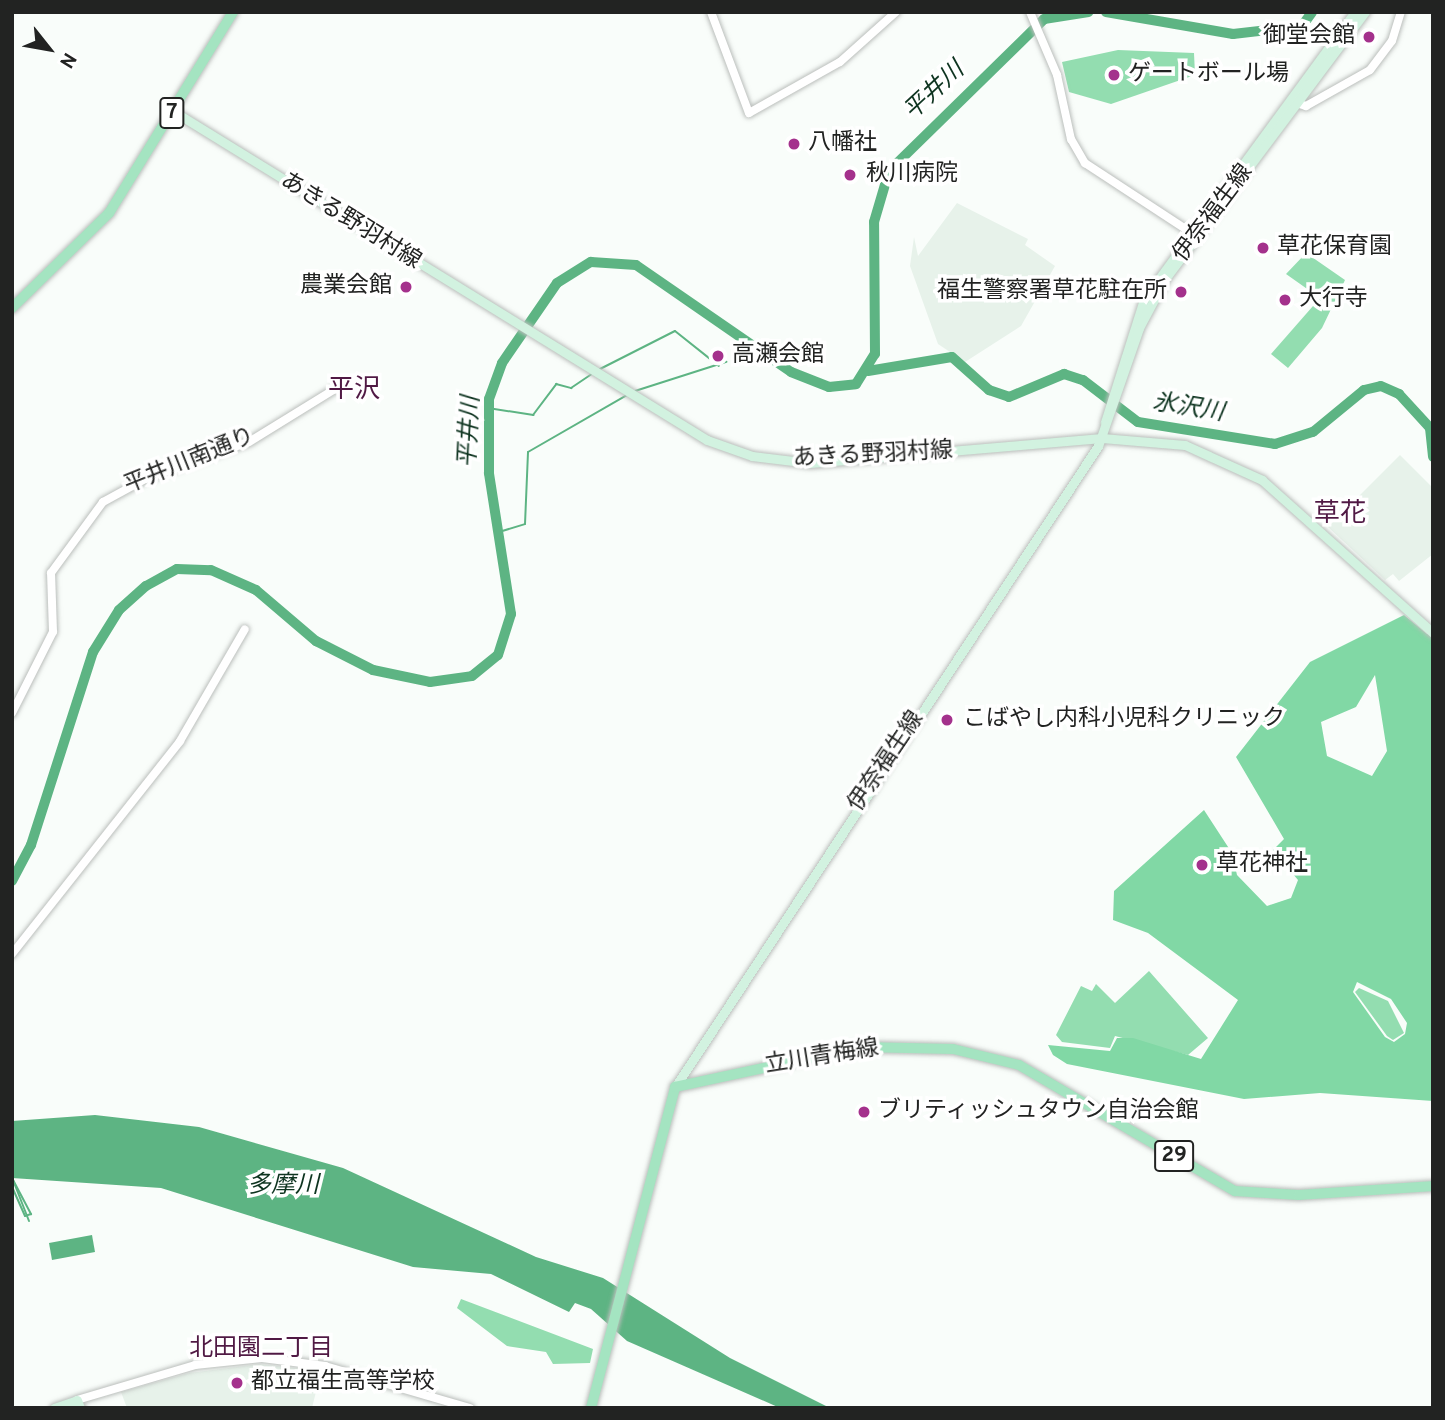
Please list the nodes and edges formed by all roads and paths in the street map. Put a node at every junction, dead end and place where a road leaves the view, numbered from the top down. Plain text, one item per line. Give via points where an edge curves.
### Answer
1 (233, 12) edge
2 (711, 12) edge
3 (896, 12) edge
4 (1355, 12) edge
5 (1366, 12) edge
6 (1401, 12) edge
7 (1030, 13) edge
8 (1294, 102) junction
9 (173, 111) junction
10 (1193, 235) junction
11 (12, 309) edge
12 (338, 387) dead end
13 (1102, 438) junction
14 (245, 629) dead end
15 (1433, 634) edge
16 (12, 713) edge
17 (12, 954) edge
18 (675, 1087) junction
19 (1433, 1186) edge
20 (79, 1404) edge
21 (54, 1408) edge
22 (470, 1408) edge
23 (591, 1408) edge

1 - 9 main road, 7
2 - 3 street via 749,113 840,62
4 - 8 main road, 伊奈福生線
5 - 8 main road, 伊奈福生線
6 - 8 street via 1392,41 1370,70 1332,94
7 - 10 street via 1050,57 1071,139 1085,163
8 - 10 main road, 伊奈福生線
9 - 11 main road, 7 via 109,213
9 - 13 main road, あきる野羽村線 via 656,412 733,450 789,462
10 - 13 main road, 伊奈福生線 via 1151,302
12 - 16 street, 平井川南通り via 249,442 134,483 103,502 51,573 53,632
13 - 15 main road, あきる野羽村線 via 1185,445 1249,472
13 - 18 main road, 伊奈福生線
14 - 17 street via 180,741
18 - 19 main road, 立川青梅線 / 29 via 861,1047 953,1049 1019,1065 1235,1191 1299,1195
18 - 23 main road
20 - 21 main road
20 - 22 street via 195,1365 262,1357 325,1366

